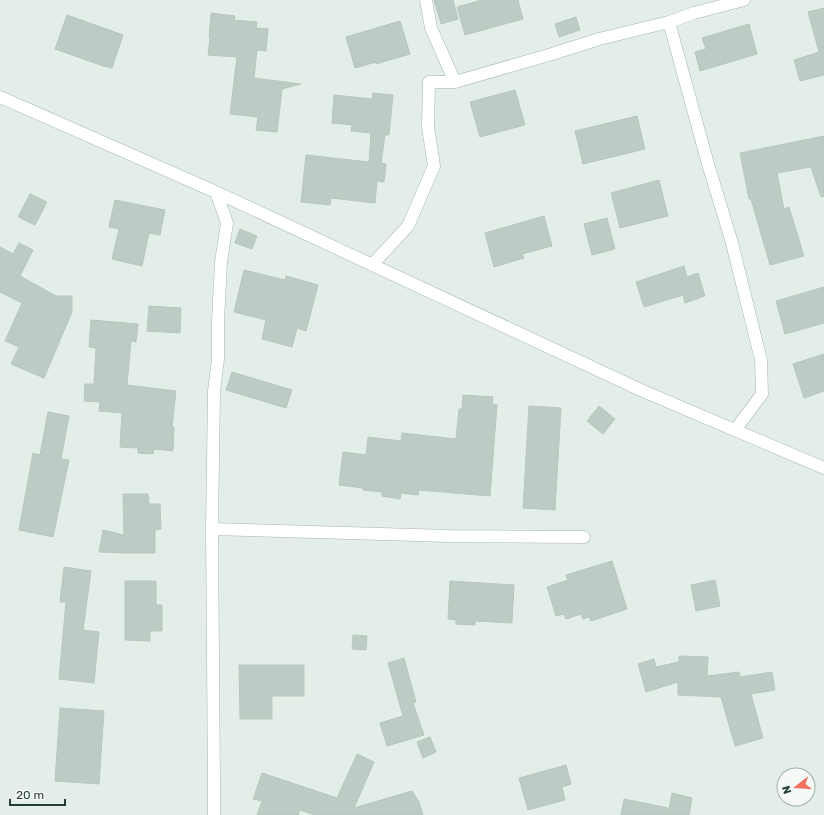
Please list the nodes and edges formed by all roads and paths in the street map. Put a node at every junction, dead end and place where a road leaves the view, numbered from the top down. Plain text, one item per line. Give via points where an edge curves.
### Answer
1 (426, 0) edge
2 (744, 0) edge
3 (669, 22) junction
4 (455, 82) junction
5 (0, 97) edge
6 (216, 192) junction
7 (372, 265) junction
8 (735, 430) junction
9 (824, 468) edge
10 (212, 529) junction
11 (584, 537) dead end
12 (214, 815) edge

1 - 4 street via 431,28
2 - 3 street
3 - 4 street via 599,39
3 - 8 street via 732,243 761,360 762,394
4 - 7 street via 429,82 428,127 434,166 408,226
5 - 6 street
6 - 7 street
6 - 10 street via 227,223 221,262 218,359 214,391
7 - 8 street via 643,391
8 - 9 street
10 - 11 street
10 - 12 street

